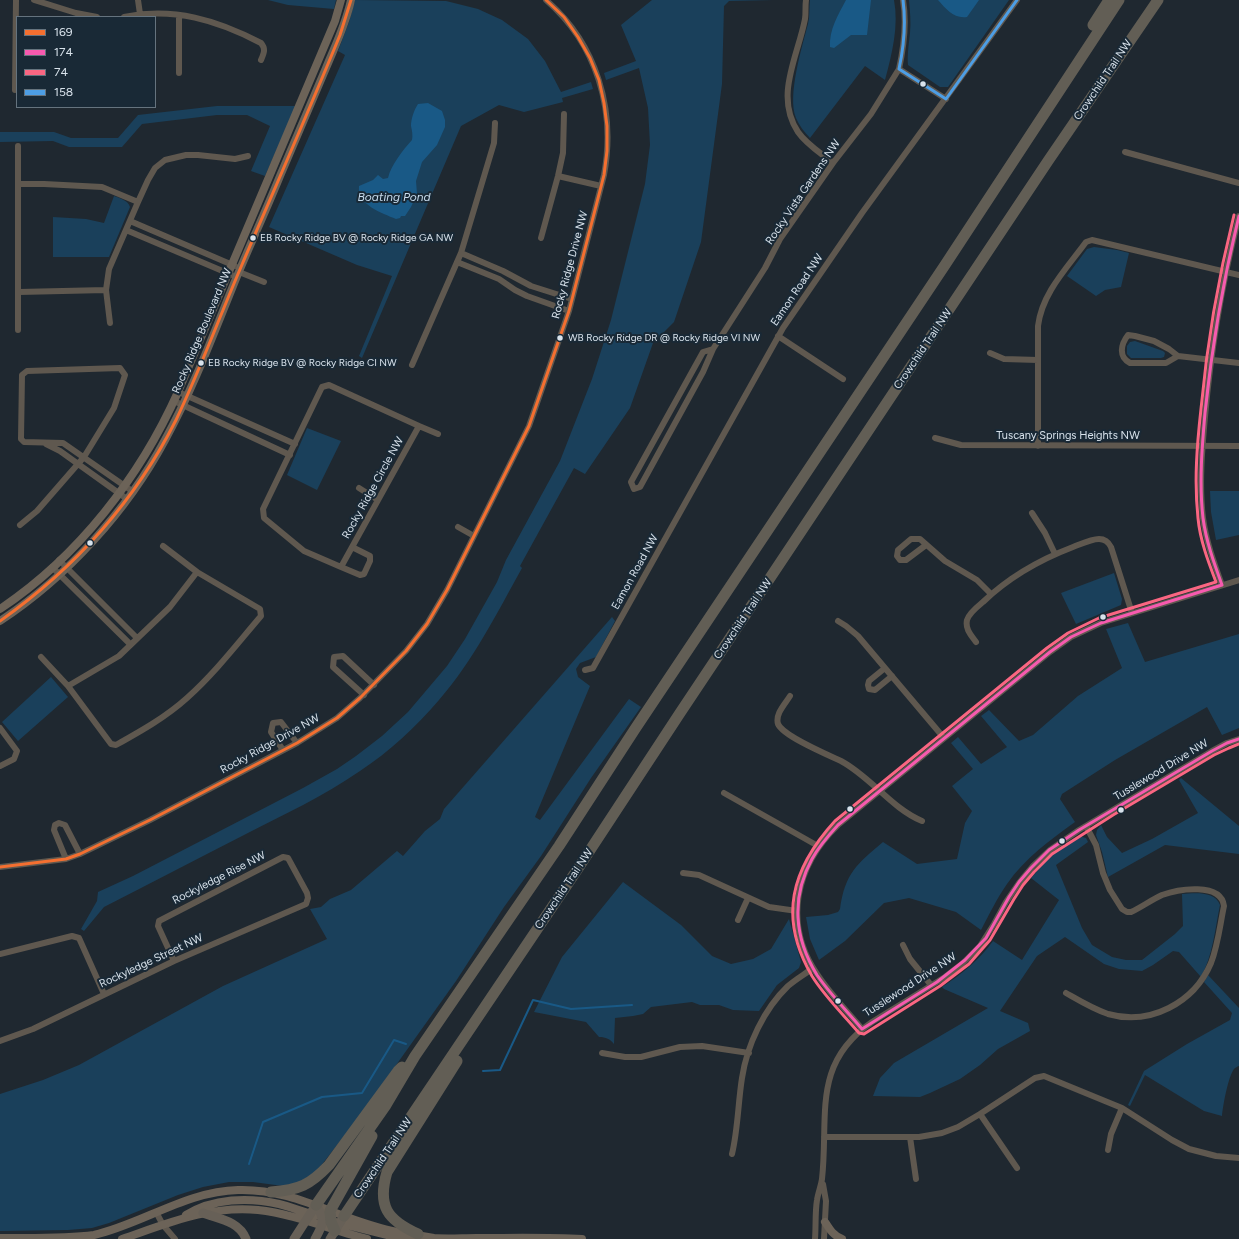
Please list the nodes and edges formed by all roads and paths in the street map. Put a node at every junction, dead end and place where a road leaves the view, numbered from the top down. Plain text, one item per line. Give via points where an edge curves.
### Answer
1 (16, 0) edge
2 (34, 0) edge
3 (138, 0) edge
4 (341, 0) edge
5 (351, 0) edge
6 (546, 0) edge
7 (806, 0) edge
8 (903, 0) edge
9 (1017, 0) edge
10 (1109, 0) edge
11 (1119, 0) edge
12 (1158, 2) edge
13 (140, 14) junction
14 (179, 15) junction
15 (92, 16) edge
16 (129, 16) edge
17 (261, 60) dead end
18 (899, 69) junction
19 (179, 73) dead end
20 (1060, 88) junction
21 (15, 90) dead end
22 (946, 99) junction
23 (564, 114) dead end
24 (495, 123) dead end
25 (18, 146) dead end
26 (1125, 152) dead end
27 (248, 156) dead end
28 (833, 163) junction
29 (558, 176) junction
30 (1239, 183) edge
31 (19, 184) junction
32 (602, 186) junction
33 (138, 202) junction
34 (1239, 216) edge
35 (130, 221) junction
36 (126, 230) junction
37 (541, 238) dead end
38 (459, 258) junction
39 (232, 265) junction
40 (503, 271) junction
41 (1226, 271) junction
42 (228, 273) junction
43 (239, 273) junction
44 (1239, 275) edge
45 (499, 279) junction
46 (264, 282) dead end
47 (531, 286) junction
48 (106, 290) junction
49 (19, 292) junction
50 (527, 296) junction
51 (572, 299) junction
52 (569, 310) junction
53 (110, 323) dead end
54 (18, 330) dead end
55 (778, 336) junction
56 (713, 349) junction
57 (990, 353) dead end
58 (1178, 356) junction
59 (1038, 360) junction
60 (1211, 360) junction
61 (1239, 362) edge
62 (412, 364) dead end
63 (843, 379) dead end
64 (178, 392) junction
65 (187, 396) junction
66 (174, 401) junction
67 (183, 406) junction
68 (419, 426) junction
69 (438, 434) dead end
70 (935, 438) dead end
71 (42, 442) junction
72 (295, 444) junction
73 (1038, 446) junction
74 (1239, 446) edge
75 (1203, 447) junction
76 (290, 455) junction
77 (84, 457) junction
78 (78, 463) junction
79 (124, 486) junction
80 (359, 488) dead end
81 (132, 491) junction
82 (118, 494) junction
83 (127, 499) junction
84 (378, 500) junction
85 (1032, 512) dead end
86 (20, 525) dead end
87 (458, 527) dead end
88 (474, 536) junction
89 (926, 544) junction
90 (163, 546) dead end
91 (352, 547) junction
92 (1055, 554) junction
93 (59, 560) junction
94 (52, 566) junction
95 (341, 567) junction
96 (68, 568) junction
97 (197, 572) junction
98 (60, 574) junction
99 (1239, 580) edge
100 (1222, 585) junction
101 (991, 594) junction
102 (0, 609) edge
103 (1132, 613) junction
104 (838, 621) dead end
105 (0, 622) edge
106 (137, 638) junction
107 (976, 642) dead end
108 (130, 644) junction
109 (40, 657) dead end
110 (885, 668) junction
111 (585, 670) dead end
112 (892, 676) junction
113 (374, 685) junction
114 (68, 686) junction
115 (364, 695) junction
116 (790, 696) dead end
117 (0, 728) edge
118 (944, 738) junction
119 (1239, 739) edge
120 (297, 743) junction
121 (283, 750) junction
122 (0, 766) edge
123 (880, 791) junction
124 (724, 793) dead end
125 (922, 821) dead end
126 (1086, 826) junction
127 (818, 846) junction
128 (80, 854) junction
129 (66, 859) junction
130 (0, 867) edge
131 (683, 873) dead end
132 (308, 898) joint
133 (748, 898) junction
134 (798, 911) junction
135 (738, 920) dead end
136 (903, 945) dead end
137 (0, 954) edge
138 (174, 960) junction
139 (513, 966) junction
140 (813, 968) junction
141 (931, 985) junction
142 (104, 994) junction
143 (1066, 994) dead end
144 (862, 1029) junction
145 (0, 1041) edge
146 (602, 1053) dead end
147 (749, 1053) junction
148 (415, 1056) junction
149 (386, 1105) junction
150 (1122, 1108) junction
151 (980, 1114) junction
152 (910, 1136) junction
153 (824, 1137) junction
154 (1108, 1150) dead end
155 (732, 1154) dead end
156 (1239, 1158) edge
157 (1017, 1168) dead end
158 (916, 1179) dead end
159 (822, 1180) junction
160 (271, 1192) junction
161 (156, 1212) junction
162 (203, 1213) junction
163 (311, 1213) junction
164 (178, 1219) junction
165 (331, 1222) edge
166 (825, 1222) junction
167 (163, 1225) junction
168 (417, 1237) edge
169 (0, 1238) edge
170 (476, 1238) edge
171 (122, 1239) edge
172 (175, 1239) edge
173 (246, 1239) edge
174 (294, 1239) edge
175 (315, 1239) edge
176 (367, 1239) edge
177 (582, 1239) edge
178 (815, 1239) edge
179 (824, 1239) edge
180 (842, 1239) edge

1 - 21 street
2 - 15 street
3 - 13 street
4 - 39 street, Rocky Ridge Boulevard NW via 335,21
5 - 43 street, Rocky Ridge Boulevard NW via 342,30
6 - 32 street, Rocky Ridge Drive NW via 580,39 592,60 600,83 608,129
7 - 28 street via 805,18 788,84 787,100 790,117 798,132
8 - 18 street via 905,30
9 - 22 street, Eamon Road NW
10 - 20 highway via 1065,70
11 - 20 highway
12 - 139 highway, Crowchild Trail NW via 1010,218
13 - 14 street
13 - 16 street
14 - 17 street via 203,18 261,43 264,51
14 - 19 street
18 - 22 street
18 - 28 street, Rocky Vista Gardens NW via 871,114
20 - 148 highway via 559,846
22 - 55 street, Eamon Road NW via 862,213
23 - 29 street via 563,153
24 - 38 street via 494,143
25 - 31 street
26 - 30 street
27 - 33 street via 235,159 186,155 165,160 155,168
28 - 56 street, Rocky Vista Gardens NW via 780,239 765,268
29 - 32 street
29 - 37 street
31 - 33 street via 102,188
31 - 49 street
32 - 51 street, Rocky Ridge Drive NW
33 - 35 street
34 - 41 street
35 - 36 street
35 - 39 street
36 - 42 street
36 - 48 street via 109,269
38 - 40 street
38 - 45 street
38 - 62 street
39 - 42 street, Rocky Ridge Boulevard NW
39 - 43 street
40 - 45 street
40 - 47 street
41 - 44 street
41 - 59 street via 1092,240 1086,242 1045,300 1039,319
41 - 60 street
42 - 43 street
42 - 64 street, Rocky Ridge Boulevard NW
43 - 46 street
43 - 65 street, Rocky Ridge Boulevard NW
45 - 50 street
47 - 50 street
47 - 51 street
48 - 49 street
48 - 53 street
49 - 54 street
50 - 52 street
51 - 52 street, Rocky Ridge Drive NW
52 - 88 street, Rocky Ridge Drive NW via 529,426
55 - 63 street
55 - 111 street, Eamon Road NW via 593,668
56 - 56 street, Rocky Vista Gardens NW via 703,352 631,482 634,489 640,487
57 - 59 street via 1004,359
58 - 58 street via 1166,363 1130,363 1122,355 1123,342 1128,335 1135,336 1154,341
58 - 60 street
59 - 73 street
60 - 61 street
60 - 75 street
64 - 65 street
64 - 66 street, Rocky Ridge Boulevard NW
65 - 67 street, Rocky Ridge Boulevard NW
65 - 72 street
66 - 67 street
66 - 79 street, Rocky Ridge Boulevard NW via 150,446
67 - 76 street
67 - 81 street, Rocky Ridge Boulevard NW via 159,451
68 - 69 street
68 - 72 street via 329,385 322,387
68 - 84 street, Rocky Ridge Circle NW
70 - 73 street, Tuscany Springs Heights NW via 961,445
71 - 77 street via 64,443
71 - 77 street via 24,442 21,439 22,375 27,371 120,368 124,375 114,408
71 - 78 street
72 - 76 street
73 - 75 street, Tuscany Springs Heights NW
74 - 75 street, Tuscany Springs Heights NW
75 - 100 street via 1204,519 1208,542
76 - 95 street via 263,508 264,518 304,551
77 - 78 street
77 - 79 street
78 - 82 street
78 - 86 street via 37,511
79 - 81 street
79 - 82 street, Rocky Ridge Boulevard NW
80 - 84 street
81 - 83 street, Rocky Ridge Boulevard NW
82 - 83 street
82 - 93 street, Rocky Ridge Boulevard NW via 93,525
83 - 96 street, Rocky Ridge Boulevard NW
84 - 91 street, Rocky Ridge Circle NW
85 - 92 street
87 - 88 street
88 - 113 street, Rocky Ridge Drive NW via 428,624
89 - 89 street via 920,538 911,539 898,550 897,556 902,561 906,560
89 - 101 street via 948,563 973,577
90 - 97 street
91 - 95 street, Rocky Ridge Circle NW
91 - 95 street via 370,556 364,574 360,575
92 - 101 street via 1021,572
92 - 103 street via 1098,539 1107,541
93 - 94 street, Rocky Ridge Boulevard NW
93 - 96 street
94 - 98 street
94 - 102 street, Rocky Ridge Boulevard NW via 37,581
96 - 98 street, Rocky Ridge Boulevard NW
96 - 106 street
97 - 106 street via 170,607
97 - 114 street via 260,609 261,616 215,671 187,698 153,724 116,745 111,744
98 - 105 street, Rocky Ridge Boulevard NW
98 - 108 street
99 - 100 street
100 - 103 street
101 - 107 street via 972,612 967,621 969,632
103 - 118 street via 1088,629 1060,644
104 - 110 street via 853,631
106 - 108 street
108 - 114 street via 119,656
109 - 114 street
110 - 112 street
110 - 112 street via 869,681 869,689 875,690
112 - 118 street
113 - 115 street, Rocky Ridge Drive NW
113 - 115 street via 343,656 334,657 333,667
115 - 120 street, Rocky Ridge Drive NW via 336,718
116 - 123 street via 778,716 781,729 853,768
117 - 122 street via 17,751 14,759
118 - 123 street
119 - 126 street, Tusslewood Drive NW via 1212,751
120 - 121 street, Rocky Ridge Drive NW
120 - 121 street via 281,722 273,723 271,732
121 - 128 street, Rocky Ridge Drive NW
123 - 125 street via 909,816
123 - 127 street via 838,825
124 - 127 street
126 - 141 street, Tusslewood Drive NW via 1041,858 1013,891 980,946 962,964
126 - 143 street via 1096,845 1107,884 1122,910 1131,912 1164,895 1182,890 1211,891 1222,898 1224,906 1213,958 1206,974 1190,994 1168,1009 1144,1016 1121,1016 1097,1010
127 - 134 street via 804,874
128 - 129 street, Rocky Ridge Drive NW
128 - 129 street via 66,825 59,823 55,825 54,830
129 - 130 street, Rocky Ridge Drive NW
131 - 133 street via 699,875
132 - 138 street, Rockyledge Street NW via 306,904
132 - 138 street, Rockyledge Rise NW via 288,858 282,857 159,921 158,926
133 - 134 street via 769,907
133 - 135 street
134 - 140 street via 801,938
136 - 141 street via 910,959
137 - 142 street via 72,936 79,938
138 - 142 street, Rockyledge Street NW
139 - 165 highway, Crowchild Trail NW
139 - 168 highway via 509,979 387,1172 384,1197 388,1213 399,1225
140 - 144 street
140 - 147 street via 790,985 774,1002 760,1026
141 - 144 street, Tusslewood Drive NW
142 - 145 street, Rockyledge Street NW via 32,1029
144 - 153 street, Tusslewood Drive NW via 845,1047 828,1081 824,1104
146 - 147 street via 625,1058 641,1057 680,1047 702,1046
147 - 155 street via 743,1076
148 - 149 highway
148 - 160 highway via 398,1071 346,1144 319,1176 297,1189
149 - 163 highway
149 - 165 highway
150 - 151 street via 1042,1076
150 - 154 street via 1111,1134
150 - 156 street via 1189,1149 1216,1156
151 - 152 street via 942,1133
151 - 157 street
152 - 153 street
152 - 158 street
153 - 159 street, Tusslewood Drive NW
159 - 166 street, Tusslewood Drive NW via 826,1201
159 - 178 street, Tusslewood Drive NW via 817,1200
160 - 161 street via 236,1190 214,1193
160 - 163 street
161 - 167 street
161 - 169 street via 93,1235
162 - 163 street via 239,1209
162 - 164 street
162 - 173 main road via 233,1223
163 - 164 street via 279,1204 245,1200 194,1209
163 - 165 main road
163 - 165 street
163 - 174 main road
164 - 167 street
165 - 168 street via 382,1228
165 - 175 main road
165 - 176 street
166 - 179 street, Tusslewood Drive NW
166 - 180 street via 835,1236
167 - 171 street
167 - 172 street
168 - 170 street
170 - 177 street

